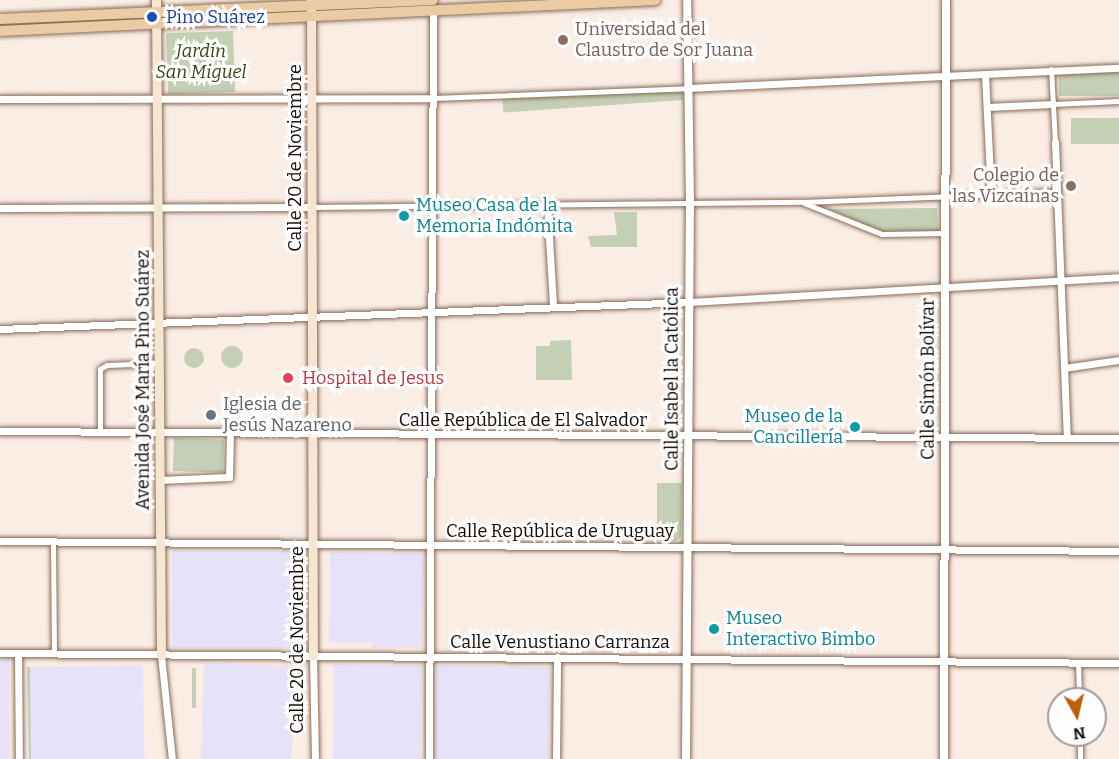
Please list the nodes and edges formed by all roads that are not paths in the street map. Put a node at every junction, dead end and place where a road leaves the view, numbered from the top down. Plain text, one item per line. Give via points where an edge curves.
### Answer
1 (156, 0) edge
2 (656, 0) edge
3 (687, 0) edge
4 (946, 0) edge
5 (432, 3) edge
6 (311, 7) edge
7 (156, 12) junction
8 (0, 19) edge
9 (157, 24) junction
10 (0, 31) edge
11 (1119, 68) edge
12 (1052, 69) junction
13 (985, 74) junction
14 (946, 77) junction
15 (688, 88) junction
16 (311, 97) junction
17 (158, 98) junction
18 (433, 98) junction
19 (0, 99) edge
20 (1119, 101) edge
21 (1053, 104) junction
22 (987, 107) junction
23 (1054, 142) joint
24 (1057, 192) junction
25 (991, 195) junction
26 (945, 196) junction
27 (803, 202) junction
28 (690, 203) junction
29 (547, 204) junction
30 (433, 206) junction
31 (159, 207) junction
32 (312, 207) junction
33 (0, 208) edge
34 (945, 233) junction
35 (1119, 277) edge
36 (1060, 280) junction
37 (945, 289) junction
38 (689, 302) junction
39 (553, 306) junction
40 (432, 312) junction
41 (312, 315) junction
42 (160, 323) junction
43 (0, 329) edge
44 (1119, 360) edge
45 (159, 363) junction
46 (1064, 368) junction
47 (0, 431) edge
48 (100, 432) junction
49 (159, 432) junction
50 (230, 433) junction
51 (313, 434) junction
52 (431, 435) junction
53 (688, 435) junction
54 (944, 436) junction
55 (1067, 437) junction
56 (1119, 438) edge
57 (159, 480) junction
58 (0, 541) edge
59 (53, 541) junction
60 (159, 542) junction
61 (313, 544) junction
62 (431, 545) junction
63 (687, 547) junction
64 (944, 550) junction
65 (1119, 551) edge
66 (0, 653) edge
67 (18, 654) junction
68 (54, 654) junction
69 (161, 655) junction
70 (314, 656) junction
71 (430, 656) junction
72 (557, 657) junction
73 (686, 657) junction
74 (944, 661) junction
75 (1078, 663) junction
76 (1119, 663) edge
77 (1079, 687) edge
78 (19, 759) edge
79 (172, 759) edge
80 (315, 759) edge
81 (429, 759) edge
82 (556, 759) edge
83 (686, 759) edge
84 (944, 759) edge

1 - 7 main road, Avenida José María Pino Suárez
2 - 5 main road
3 - 15 street, Calle Isabel la Católica
4 - 14 street, Calle Simón Bolívar
5 - 6 main road
5 - 18 street
6 - 7 main road
6 - 9 main road
6 - 16 main road, Calle 20 de Noviembre
7 - 8 main road
7 - 9 main road, Avenida José María Pino Suárez
9 - 10 main road
9 - 17 main road, Avenida José María Pino Suárez
11 - 12 street
12 - 13 street
12 - 21 street
13 - 14 street
13 - 22 street
14 - 15 street
14 - 26 street, Calle Simón Bolívar
15 - 18 street
15 - 28 street, Calle Isabel la Católica
16 - 17 street
16 - 18 street
16 - 32 main road, Calle 20 de Noviembre
17 - 19 street
17 - 31 main road, Avenida José María Pino Suárez
18 - 30 street
20 - 21 street
21 - 22 street
21 - 23 street
22 - 25 street
23 - 24 street
24 - 25 street
24 - 36 street
25 - 26 street
26 - 27 street
26 - 34 street, Calle Simón Bolívar
27 - 28 street
27 - 34 street via 882,234
28 - 29 street
28 - 38 street, Calle Isabel la Católica
29 - 30 street
29 - 39 street
30 - 32 street
30 - 40 street
31 - 32 street
31 - 33 street
31 - 42 main road, Avenida José María Pino Suárez
32 - 41 main road, Calle 20 de Noviembre
34 - 37 street, Calle Simón Bolívar
35 - 36 street
36 - 37 street
36 - 46 street
37 - 38 street
37 - 54 street, Calle Simón Bolívar
38 - 39 street
38 - 53 street, Calle Isabel la Católica
39 - 40 street
40 - 41 street
40 - 52 street
41 - 42 street
41 - 51 main road, Calle 20 de Noviembre
42 - 43 street
42 - 45 main road, Avenida José María Pino Suárez
44 - 46 street
45 - 48 street via 107,365 100,369
45 - 49 main road, Avenida José María Pino Suárez
46 - 55 street
47 - 48 street, Calle República de El Salvador
48 - 49 street, Calle República de El Salvador
49 - 50 street, Calle República de El Salvador
49 - 57 main road, Avenida José María Pino Suárez
50 - 51 street, Calle República de El Salvador
50 - 57 street via 229,477
51 - 52 street, Calle República de El Salvador
51 - 61 main road, Calle 20 de Noviembre
52 - 53 street, Calle República de El Salvador
52 - 62 street
53 - 54 street, Calle República de El Salvador
53 - 63 street, Calle Isabel la Católica
54 - 55 street, Calle República de El Salvador
54 - 64 street, Calle Simón Bolívar
55 - 56 street, Calle República de El Salvador
57 - 60 main road, Avenida José María Pino Suárez
58 - 59 street, Calle República de Uruguay
59 - 60 street, Calle República de Uruguay
59 - 68 street
60 - 61 street, Calle República de Uruguay
60 - 69 main road, Avenida José María Pino Suárez
61 - 62 street, Calle República de Uruguay
61 - 70 main road, Calle 20 de Noviembre
62 - 63 street, Calle República de Uruguay
62 - 71 street
63 - 64 street, Calle República de Uruguay
63 - 73 street, Calle Isabel la Católica
64 - 65 street, Calle República de Uruguay
64 - 74 street, Calle Simón Bolívar
66 - 67 street, Calle Venustiano Carranza
67 - 68 street, Calle Venustiano Carranza
67 - 78 street
68 - 69 street, Calle Venustiano Carranza
69 - 70 street, Calle Venustiano Carranza
69 - 79 street, Avenida José María Pino Suárez
70 - 71 street, Calle Venustiano Carranza
70 - 80 street, Calle 20 de Noviembre
71 - 72 street, Calle Venustiano Carranza
71 - 81 street
72 - 73 street, Calle Venustiano Carranza
72 - 82 street
73 - 74 street, Calle Venustiano Carranza
73 - 83 street, Calle Isabel la Católica
74 - 75 street, Calle Venustiano Carranza
74 - 84 street, Calle Simón Bolívar
75 - 76 street, Calle Venustiano Carranza
75 - 77 street

